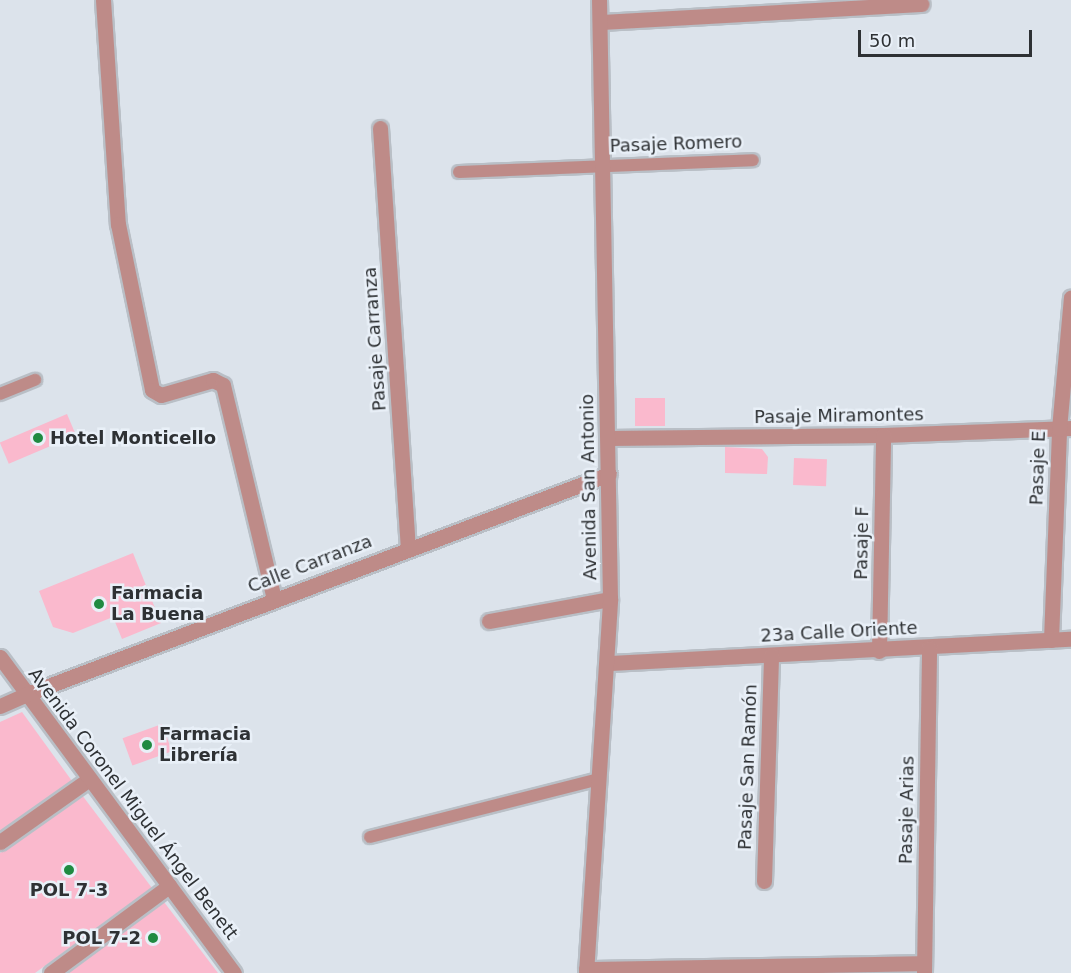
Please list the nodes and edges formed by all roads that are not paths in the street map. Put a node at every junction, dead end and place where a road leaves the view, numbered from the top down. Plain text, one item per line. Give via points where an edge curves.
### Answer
1 (103, 0) edge
2 (599, 0) edge
3 (921, 4) dead end
4 (600, 22) junction
5 (380, 128) dead end
6 (753, 160) dead end
7 (600, 165) junction
8 (459, 172) dead end
9 (1071, 298) edge
10 (35, 380) dead end
11 (0, 394) edge
12 (1065, 429) edge
13 (883, 435) junction
14 (608, 438) junction
15 (609, 474) junction
16 (408, 548) junction
17 (274, 599) junction
18 (610, 599) junction
19 (489, 621) dead end
20 (1071, 639) edge
21 (1051, 640) junction
22 (929, 648) junction
23 (879, 651) junction
24 (771, 655) junction
25 (0, 657) edge
26 (608, 663) junction
27 (27, 694) junction
28 (0, 706) edge
29 (600, 779) junction
30 (88, 780) junction
31 (370, 837) dead end
32 (0, 842) edge
33 (764, 881) dead end
34 (168, 886) junction
35 (924, 968) edge
36 (586, 971) edge
37 (51, 973) edge
38 (234, 973) edge

1 - 17 street via 118,224 152,390 161,395 213,380 223,385
2 - 4 street, Avenida San Antonio
3 - 4 street
4 - 7 street, Avenida San Antonio
5 - 16 street, Pasaje Carranza
6 - 7 lane, Pasaje Romero
7 - 8 lane, Pasaje Romero
7 - 14 street, Avenida San Antonio
9 - 12 street, Pasaje E
10 - 11 lane
12 - 13 street, Pasaje Miramontes
12 - 21 street, Pasaje E
13 - 14 street, Pasaje Miramontes
13 - 23 street, Pasaje F
14 - 15 street, Avenida San Antonio
15 - 16 street, Calle Carranza
15 - 18 street, Avenida San Antonio
16 - 17 street, Calle Carranza
17 - 27 street, Calle Carranza
18 - 19 street
18 - 26 street, Avenida San Antonio
20 - 21 street, 23a Calle Oriente
21 - 22 street, 23a Calle Oriente
22 - 23 street, 23a Calle Oriente
22 - 35 street, Pasaje Arias
23 - 24 street, 23a Calle Oriente
24 - 26 street, 23a Calle Oriente
24 - 33 street, Pasaje San Ramón
25 - 27 street, Avenida Coronel Miguel Ángel Benett
26 - 29 street, Avenida San Antonio
27 - 28 street, Calle Carranza
27 - 30 street, Avenida Coronel Miguel Ángel Benett
29 - 31 lane
29 - 36 street, Avenida San Antonio
30 - 32 street
30 - 34 street, Avenida Coronel Miguel Ángel Benett
34 - 37 street
34 - 38 street, Avenida Coronel Miguel Ángel Benett
35 - 36 street

